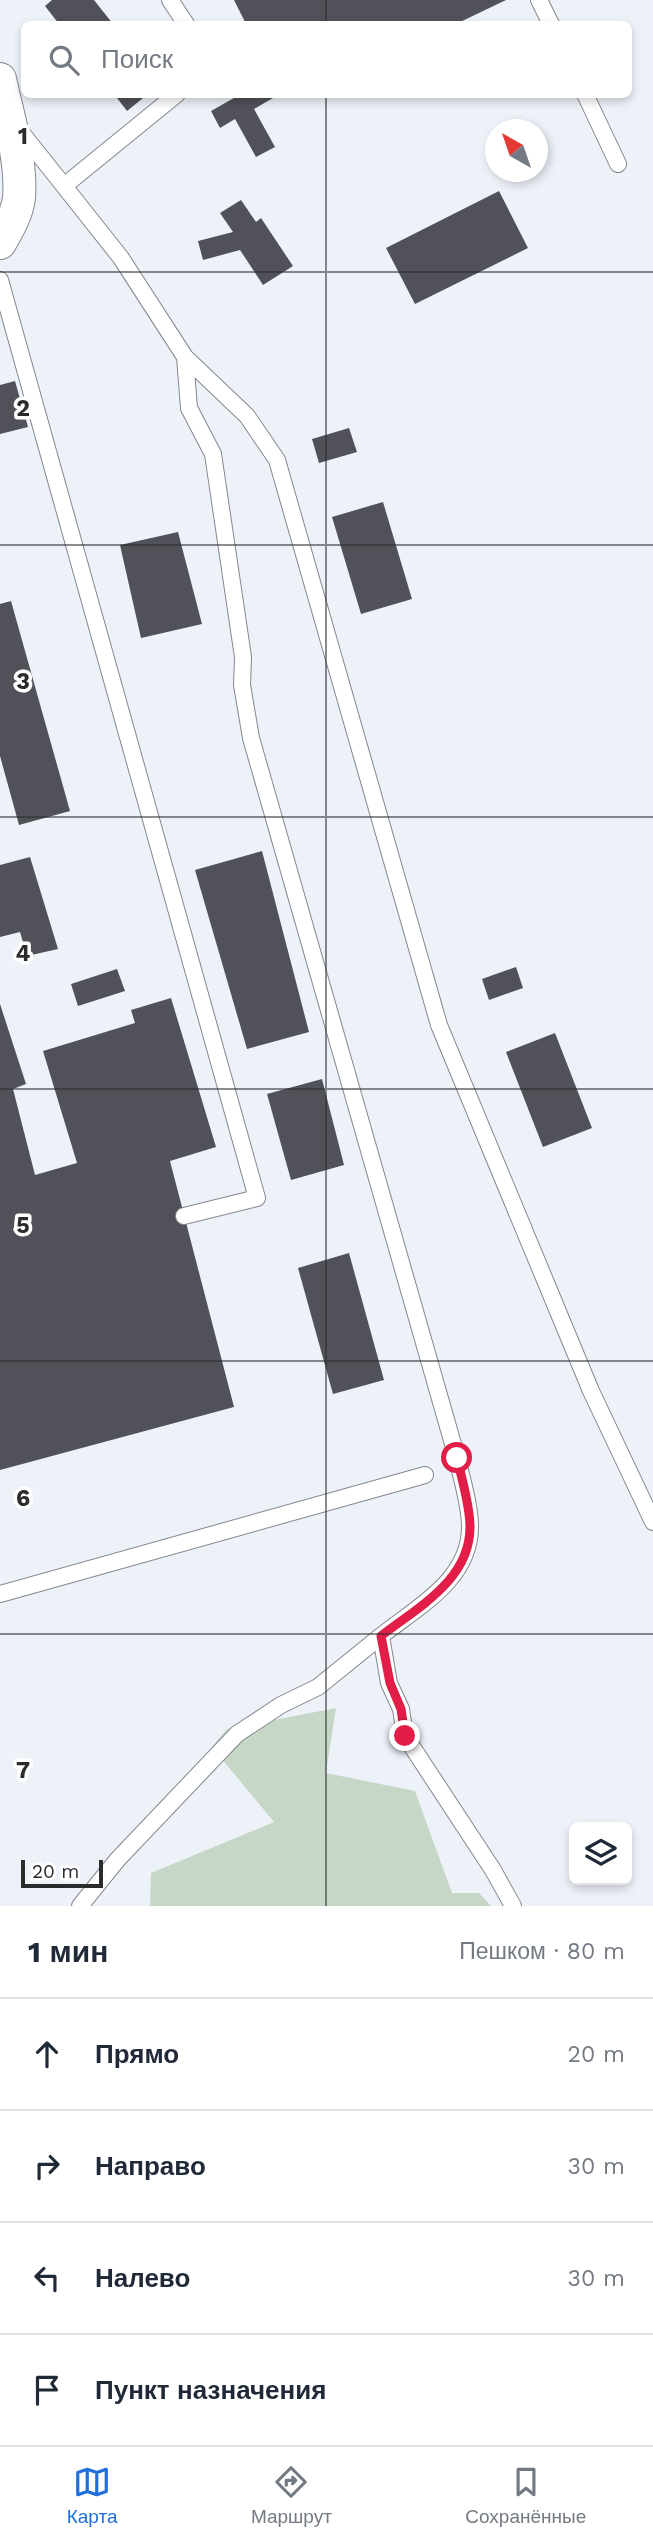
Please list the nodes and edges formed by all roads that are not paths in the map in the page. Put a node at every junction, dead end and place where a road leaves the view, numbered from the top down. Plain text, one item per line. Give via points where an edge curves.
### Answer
1 (170, 0) edge
2 (539, 0) edge
3 (184, 21) edge
4 (550, 21) edge
5 (0, 79) edge
6 (172, 98) edge
7 (587, 98) edge
8 (7, 114) junction
9 (618, 164) dead end
10 (64, 186) junction
11 (0, 243) edge
12 (0, 280) edge
13 (185, 358) junction
14 (184, 1216) dead end
15 (425, 1475) dead end
16 (653, 1522) edge
17 (0, 1594) edge
18 (381, 1636) junction
19 (80, 1906) edge
20 (513, 1906) edge

1 - 3 lane
2 - 4 lane
5 - 8 street
6 - 10 lane
7 - 9 lane
8 - 10 lane
8 - 11 street via 19,200
10 - 13 lane via 121,258
12 - 14 lane via 257,1198
13 - 16 lane via 247,416 277,460 439,1025 591,1391
13 - 18 lane via 189,408 213,454 251,738 457,1458 470,1526 468,1546 453,1577
15 - 17 lane
18 - 19 lane via 318,1687 237,1734 118,1859
18 - 20 lane via 405,1736

